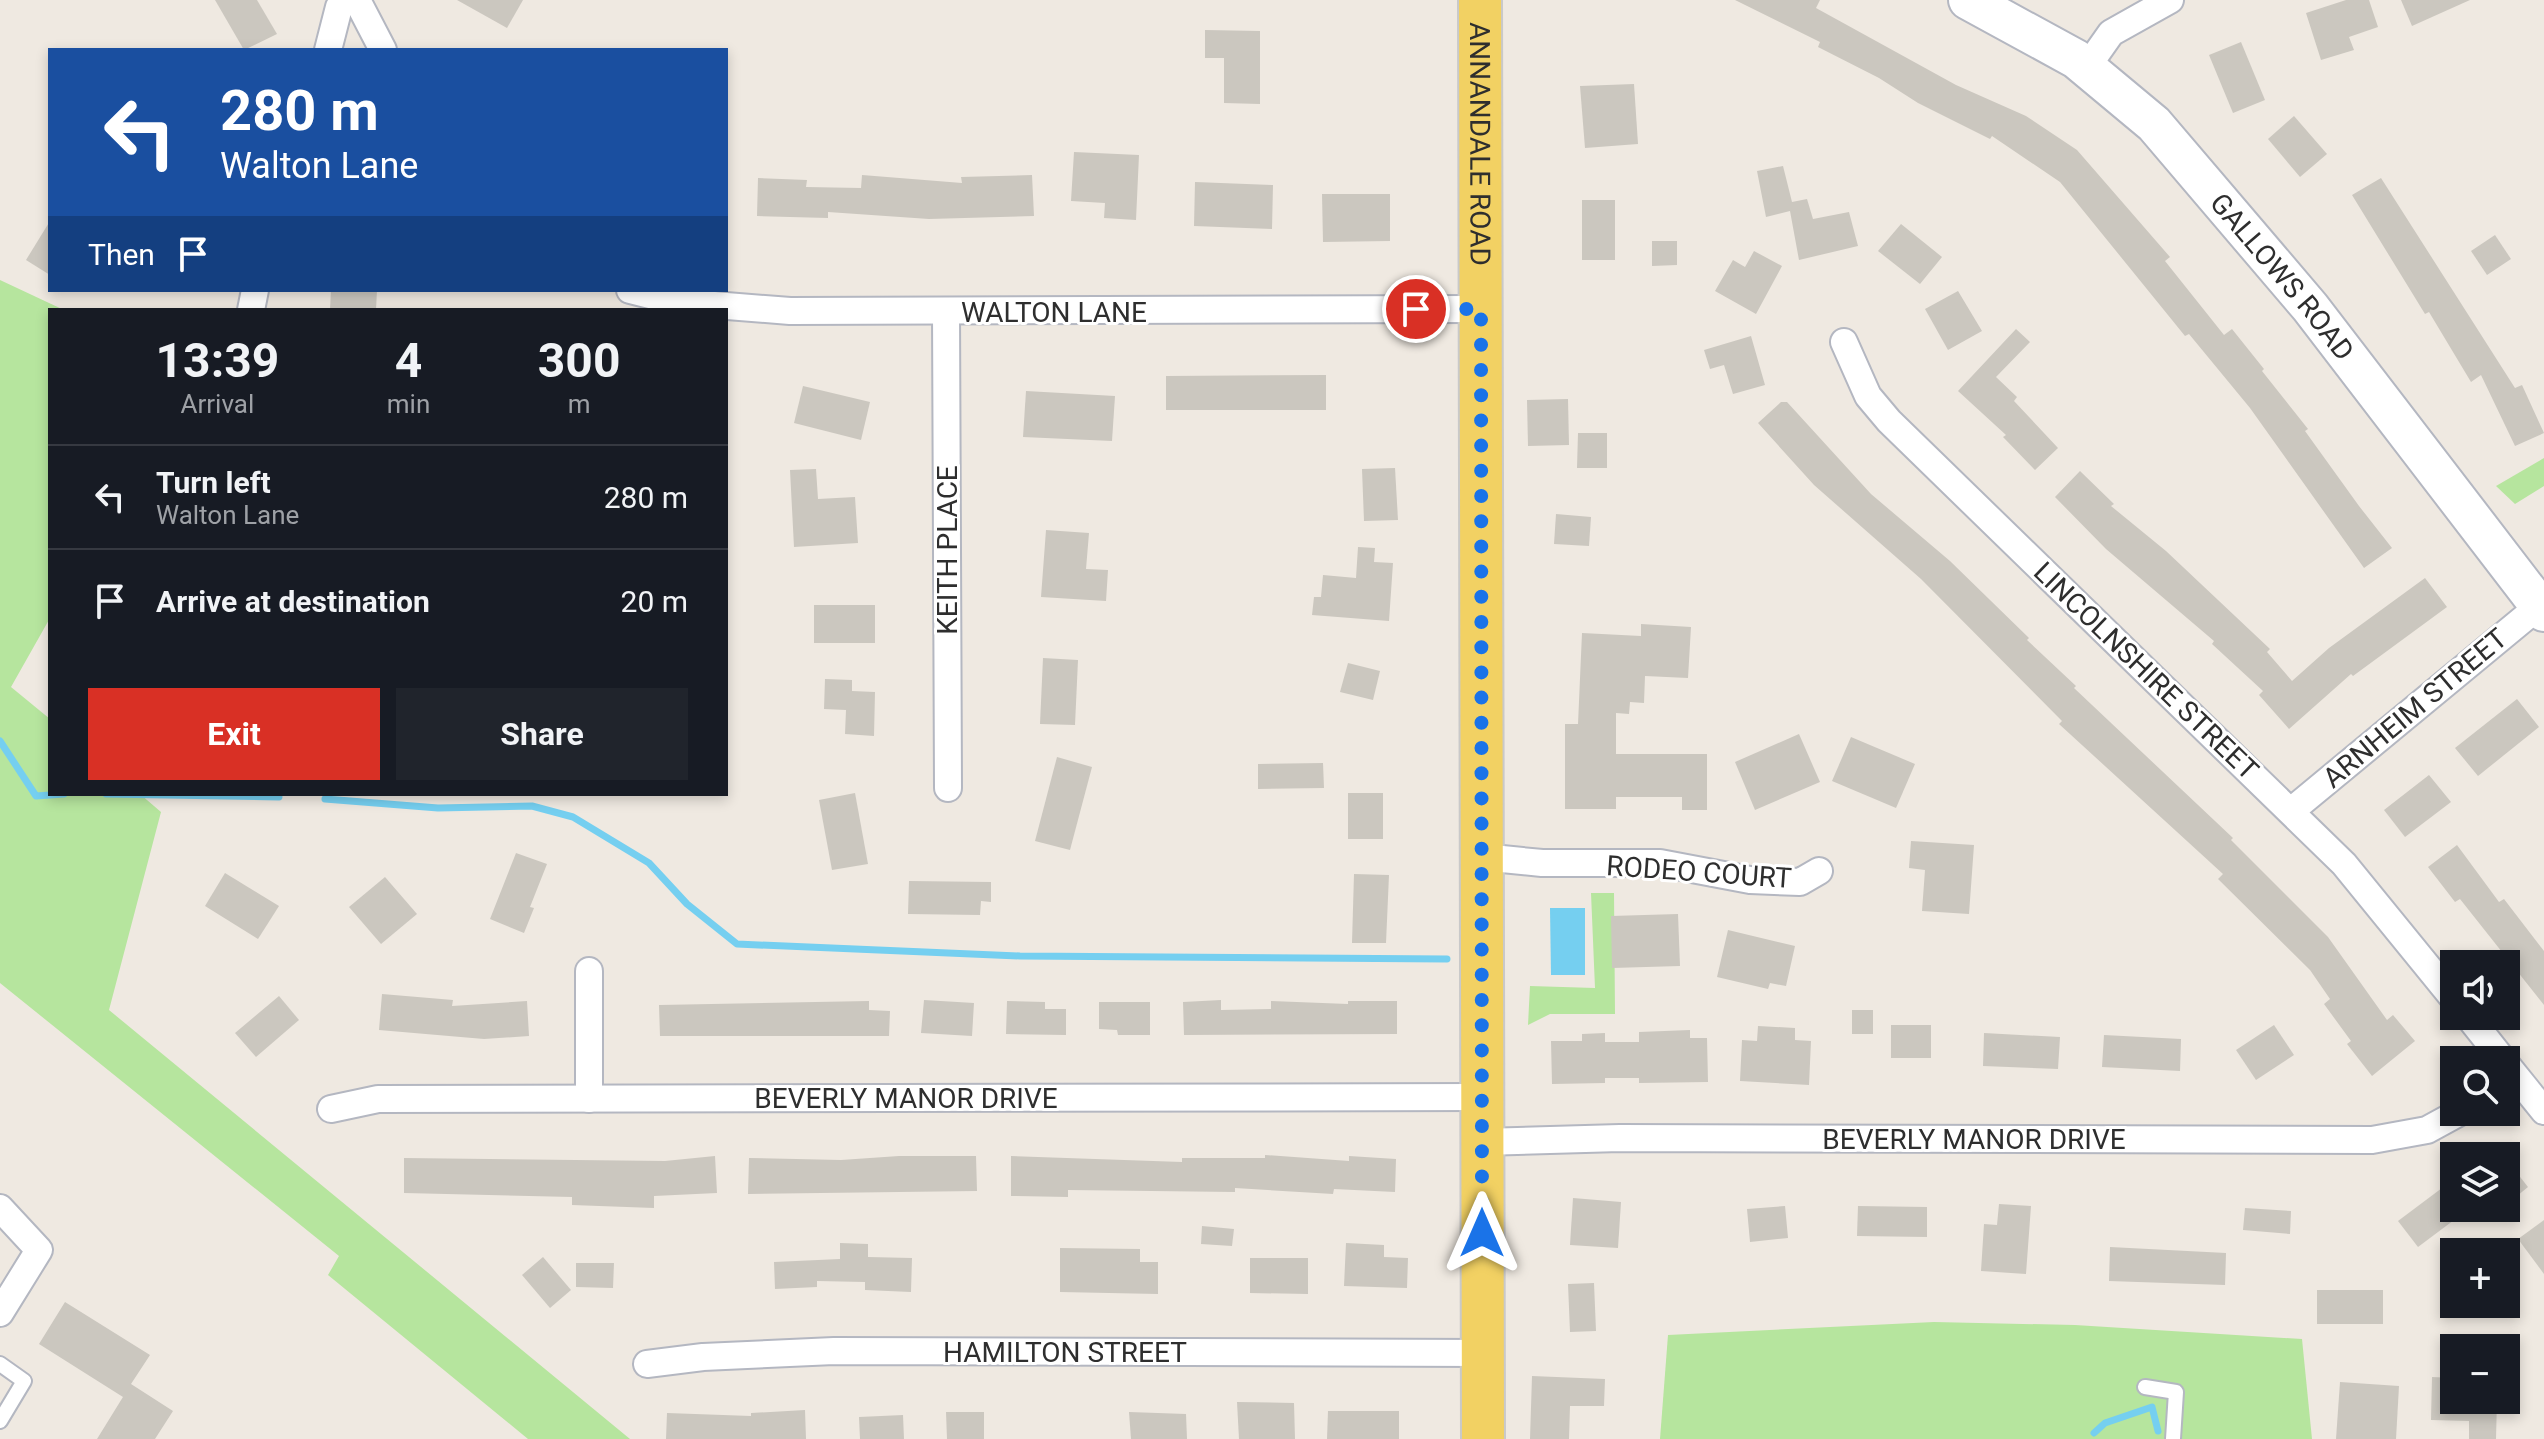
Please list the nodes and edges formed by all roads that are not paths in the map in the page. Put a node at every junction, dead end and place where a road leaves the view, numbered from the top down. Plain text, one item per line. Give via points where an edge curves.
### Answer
1 (345, 0) edge
2 (357, 0) edge
3 (1480, 0) edge
4 (1968, 0) edge
5 (2170, 0) edge
6 (329, 48) edge
7 (382, 48) edge
8 (2087, 67) junction
9 (638, 292) edge
10 (720, 308) edge
11 (728, 308) edge
12 (1481, 309) junction
13 (946, 312) junction
14 (1844, 342) dead end
15 (2542, 606) edge
16 (948, 788) dead end
17 (2291, 811) junction
18 (1482, 857) junction
19 (1819, 871) dead end
20 (589, 971) dead end
21 (2440, 982) edge
22 (2520, 1084) edge
23 (1482, 1097) junction
24 (589, 1099) junction
25 (331, 1109) dead end
26 (2544, 1111) edge
27 (2440, 1123) edge
28 (1482, 1142) junction
29 (0, 1207) edge
30 (0, 1313) edge
31 (1483, 1353) junction
32 (0, 1364) edge
33 (647, 1364) dead end
34 (2145, 1387) dead end
35 (0, 1421) edge
36 (1483, 1439) edge
37 (2173, 1439) edge

1 - 6 street
2 - 7 street
3 - 12 main road, ANNANDALE ROAD
4 - 8 main road, GALLOWS ROAD
5 - 8 street via 2111,33
8 - 15 main road, GALLOWS ROAD via 2154,124 2274,264
9 - 10 street, WALTON LANE
11 - 13 street, WALTON LANE
12 - 13 street, WALTON LANE
12 - 18 main road, ANNANDALE ROAD
13 - 16 street, KEITH PLACE
14 - 17 street, LINCOLNSHIRE STREET via 1868,396 1889,421
15 - 17 street, ARNHEIM STREET
17 - 21 street, LINCOLNSHIRE STREET via 2365,888
18 - 19 street, RODEO COURT via 1660,863 1763,881 1800,882
18 - 23 main road, ANNANDALE ROAD
20 - 24 street
22 - 26 street
23 - 24 street, BEVERLY MANOR DRIVE
23 - 28 main road, ANNANDALE ROAD
24 - 25 street, BEVERLY MANOR DRIVE via 378,1099
27 - 28 street, BEVERLY MANOR DRIVE via 2372,1140
28 - 31 main road, ANNANDALE ROAD
29 - 30 street via 39,1250
31 - 33 street, HAMILTON STREET via 834,1351
31 - 36 main road, ANNANDALE ROAD
32 - 35 lane via 24,1381
34 - 37 lane via 2176,1392

